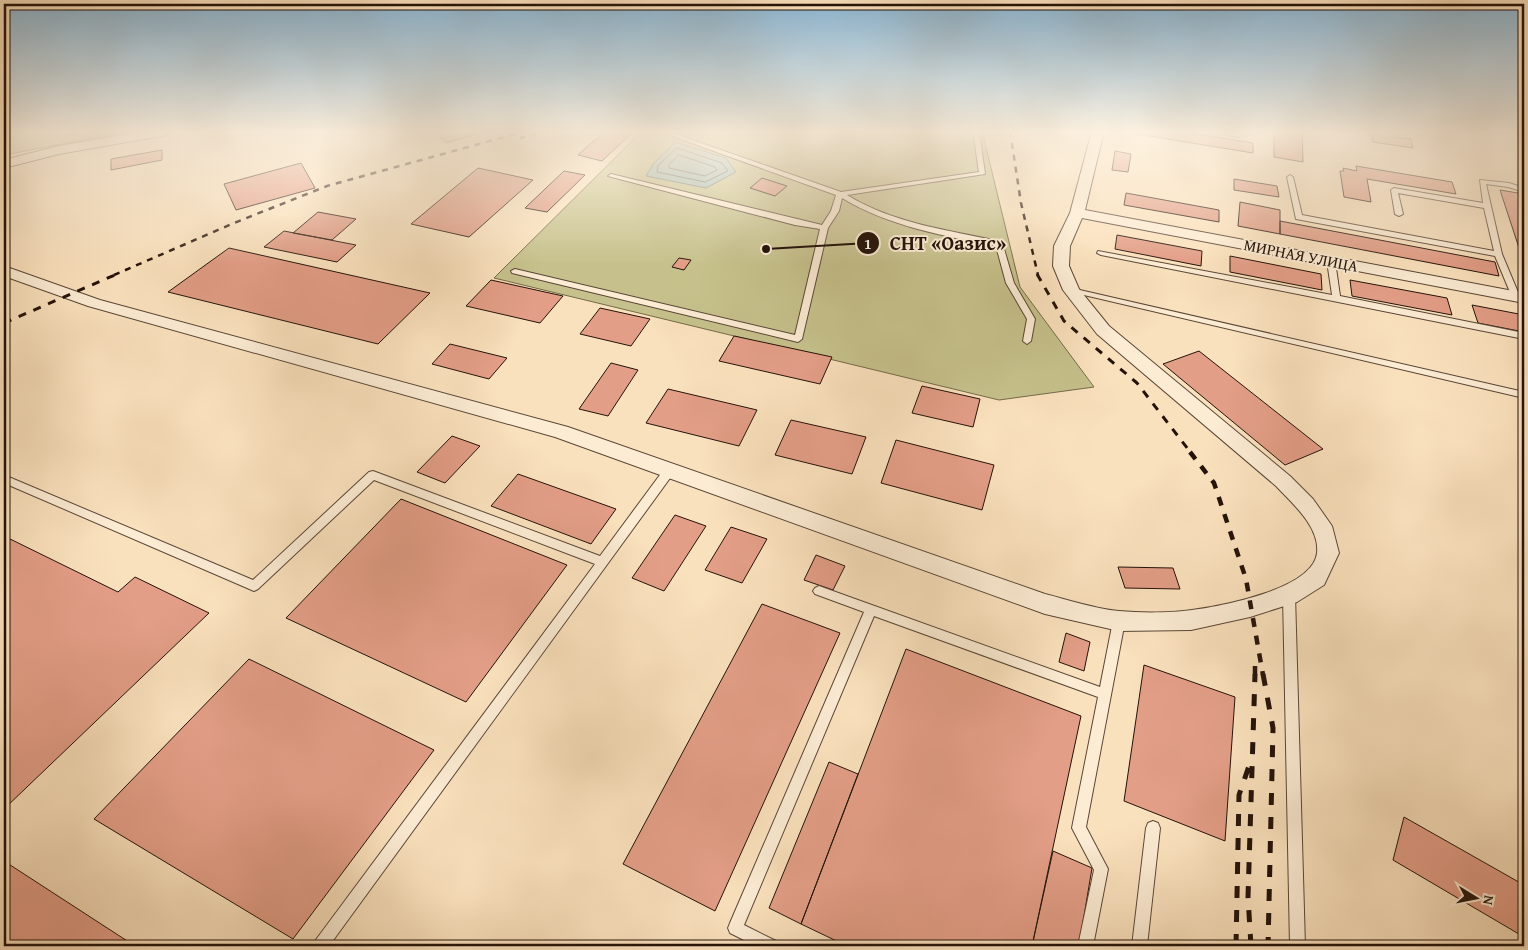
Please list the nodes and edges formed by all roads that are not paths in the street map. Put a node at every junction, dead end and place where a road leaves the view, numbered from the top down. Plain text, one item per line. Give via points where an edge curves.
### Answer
1 (787, 175) edge
2 (967, 175) edge
3 (1087, 175) edge
4 (612, 176) dead end
5 (1290, 177) dead end
6 (1524, 190) edge
7 (840, 194) junction
8 (1487, 206) junction
9 (1077, 213) junction
10 (1398, 214) dead end
11 (824, 228) junction
12 (1101, 253) dead end
13 (1498, 254) junction
14 (1332, 261) junction
15 (4, 270) edge
16 (515, 271) dead end
17 (1071, 290) junction
18 (1520, 297) edge
19 (1336, 298) junction
20 (1524, 336) edge
21 (1027, 342) dead end
22 (1524, 395) edge
23 (669, 471) junction
24 (4, 479) edge
25 (603, 562) junction
26 (818, 591) dead end
27 (1289, 595) junction
28 (871, 610) junction
29 (1119, 621) junction
30 (1105, 694) junction
31 (1153, 828) dead end
32 (320, 946) edge
33 (771, 946) edge
34 (1086, 946) edge
35 (1139, 946) edge
36 (1298, 946) edge

1 - 7 lane
2 - 7 lane
3 - 9 street
4 - 11 lane
5 - 13 lane via 1298,217
6 - 8 lane via 1482,182
7 - 11 lane via 835,211
7 - 21 lane via 856,206 944,234 999,244 1010,283 1031,319
8 - 10 lane via 1394,190
8 - 13 lane
9 - 14 street, МИРНАЯ УЛИЦА
9 - 17 street via 1062,246 1061,266
11 - 16 lane via 798,339
12 - 19 lane
13 - 18 lane
14 - 18 street, МИРНАЯ УЛИЦА
14 - 19 lane
15 - 23 street via 94,303 561,432
17 - 22 lane
17 - 27 street via 1103,330 1306,505 1324,532 1328,553 1316,579
19 - 20 lane
23 - 25 lane
23 - 29 street via 1045,604
24 - 25 lane via 254,586 373,475
25 - 32 lane
26 - 28 lane
27 - 29 street via 1191,620
27 - 36 lane
28 - 30 lane
28 - 33 lane via 735,928
29 - 30 lane
30 - 34 lane via 1079,828 1101,869
31 - 35 lane

